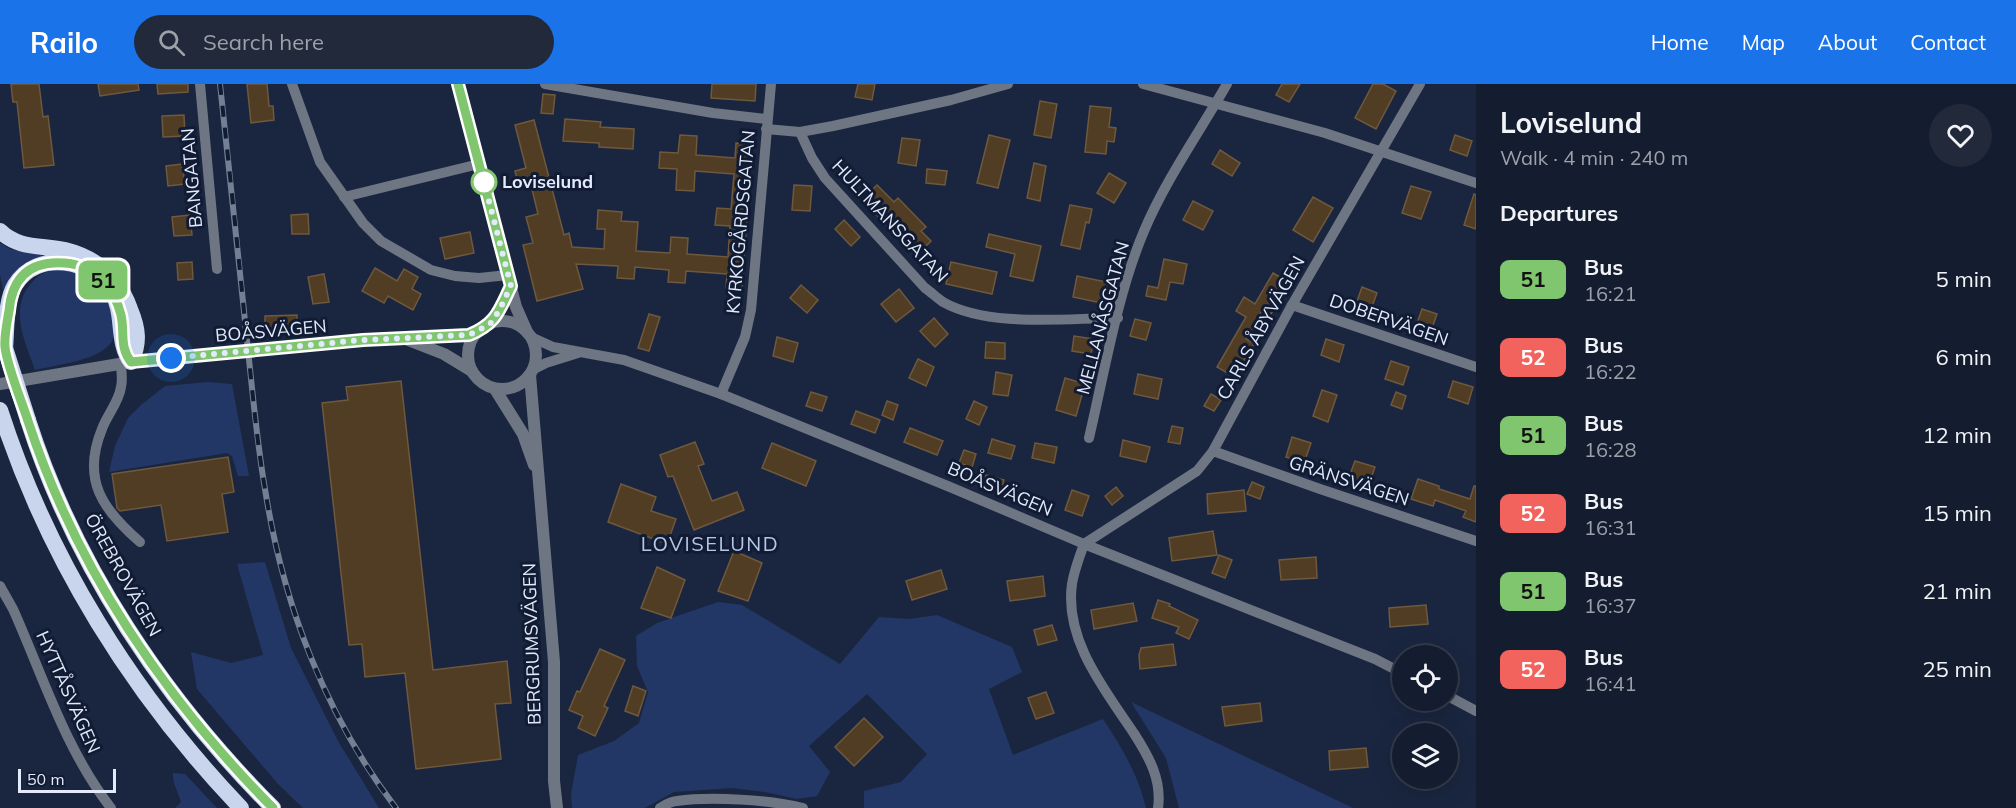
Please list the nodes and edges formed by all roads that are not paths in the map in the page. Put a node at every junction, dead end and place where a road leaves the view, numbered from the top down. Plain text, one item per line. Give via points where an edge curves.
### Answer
1 (200, 84) edge
2 (292, 84) edge
3 (458, 84) edge
4 (545, 84) edge
5 (771, 84) edge
6 (1008, 84) edge
7 (1143, 84) edge
8 (1227, 84) edge
9 (1420, 84) edge
10 (1215, 103) junction
11 (767, 124) junction
12 (800, 132) junction
13 (1383, 152) junction
14 (479, 164) junction
15 (1476, 183) edge
16 (344, 197) junction
17 (0, 231) edge
18 (216, 269) dead end
19 (509, 280) junction
20 (1292, 304) junction
21 (1118, 318) junction
22 (490, 324) junction
23 (0, 327) edge
24 (479, 331) junction
25 (529, 334) junction
26 (404, 338) junction
27 (5, 348) junction
28 (578, 353) junction
29 (126, 363) junction
30 (1476, 368) edge
31 (472, 371) junction
32 (532, 372) junction
33 (0, 384) edge
34 (495, 389) junction
35 (721, 394) junction
36 (0, 410) edge
37 (1089, 438) dead end
38 (1213, 451) junction
39 (538, 478) junction
40 (1476, 541) edge
41 (140, 542) dead end
42 (1084, 544) junction
43 (0, 586) edge
44 (1392, 668) edge
45 (1458, 701) edge
46 (1476, 711) edge
47 (111, 808) edge
48 (241, 808) edge
49 (273, 808) edge
50 (557, 808) edge
51 (660, 808) edge
52 (803, 808) edge
53 (1158, 808) edge

1 - 18 street, BANGATAN
2 - 16 street via 320,162
3 - 14 street
4 - 11 street
5 - 11 street, KYRKOGÅRDSGATAN
6 - 12 street
7 - 10 street
8 - 10 street, MELLANÅSGATAN
9 - 13 street, CARLS ÅBYVÄGEN
10 - 13 street
10 - 21 street, MELLANÅSGATAN via 1144,231
11 - 12 street
11 - 35 street, KYRKOGÅRDSGATAN via 752,310
12 - 21 street, HULTMANSGATAN via 825,178 925,288 943,301 980,316
13 - 15 street
13 - 20 street, CARLS ÅBYVÄGEN
14 - 16 street
14 - 19 street
16 - 19 street via 381,241 432,270
17 - 29 highway via 18,244 64,250 89,258 105,269 124,293 134,321 137,349
19 - 22 street via 499,311
19 - 25 street
20 - 30 street, DOBERVÄGEN
20 - 38 street, CARLS ÅBYVÄGEN
21 - 37 street, MELLANÅSGATAN
22 - 24 street
22 - 25 street via 510,322
23 - 27 highway, ÖREBROVÄGEN
24 - 26 street, BOÅSVÄGEN via 469,335
24 - 31 street via 469,352
25 - 28 street, BOÅSVÄGEN via 553,347
25 - 32 street via 536,354
26 - 29 street, BOÅSVÄGEN
26 - 31 street, BOÅSVÄGEN via 444,354
27 - 29 highway via 10,296 20,279 35,266 68,263 93,273 111,291 121,315
27 - 49 highway, ÖREBROVÄGEN, bridge via 60,502 132,635 203,732
28 - 32 street, BOÅSVÄGEN
28 - 35 street, BOÅSVÄGEN via 624,360
29 - 33 street, BOÅSVÄGEN
29 - 41 street via 118,399 96,445 96,479 103,504 117,523
31 - 34 street
32 - 34 street via 515,387
32 - 39 street, BERGRUMSVÄGEN
34 - 39 street, BERGRUMSVÄGEN via 523,434
35 - 42 street, BOÅSVÄGEN
36 - 48 highway via 50,534 100,627 164,720
38 - 40 street, GRÄNSVÄGEN
38 - 42 street, CARLS ÅBYVÄGEN via 1197,471
39 - 50 street, BERGRUMSVÄGEN via 554,662
42 - 44 street, BOÅSVÄGEN
42 - 53 street via 1072,586 1075,629 1096,676 1154,768
43 - 47 street, HYTTÅSVÄGEN via 77,754
45 - 46 street
51 - 52 street via 674,801 719,799

